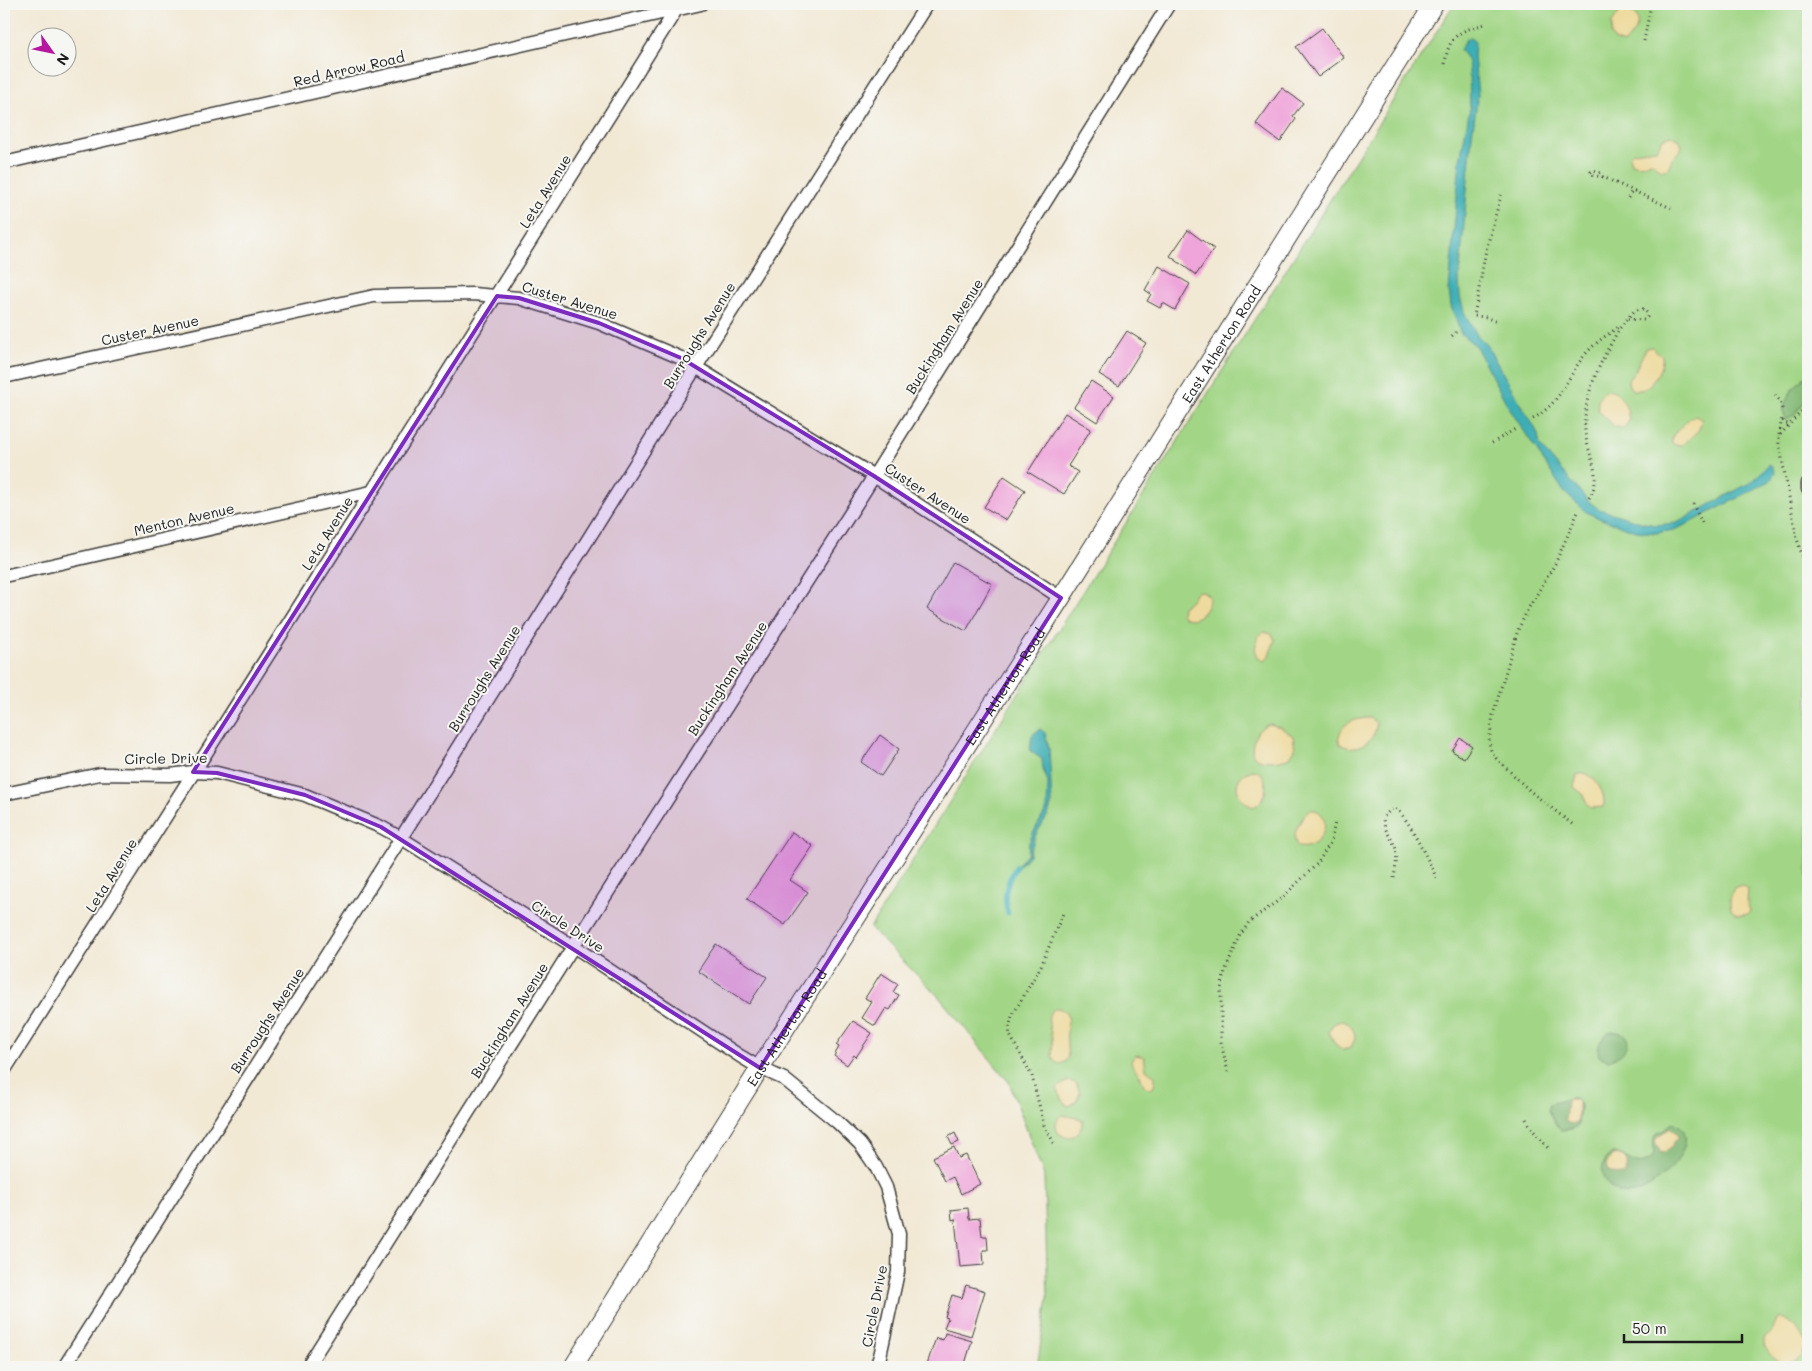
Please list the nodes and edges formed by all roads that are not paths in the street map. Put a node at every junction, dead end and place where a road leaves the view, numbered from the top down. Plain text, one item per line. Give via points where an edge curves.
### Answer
1 (701, 4) edge
2 (927, 4) edge
3 (1169, 4) edge
4 (1434, 4) edge
5 (676, 10) junction
6 (4, 163) edge
7 (497, 296) junction
8 (696, 367) junction
9 (4, 377) edge
10 (874, 476) junction
11 (1808, 483) edge
12 (1808, 489) edge
13 (371, 492) junction
14 (4, 576) edge
15 (1060, 598) junction
16 (193, 772) junction
17 (4, 794) edge
18 (401, 838) junction
19 (573, 946) junction
20 (760, 1068) junction
21 (4, 1072) edge
22 (64, 1367) edge
23 (307, 1367) edge
24 (573, 1367) edge
25 (876, 1367) edge

1 - 5 street, Red Arrow Road
2 - 8 street, Burroughs Avenue
3 - 10 street, Buckingham Avenue
4 - 15 street, East Atherton Road
5 - 6 street, Red Arrow Road
5 - 7 street, Leta Avenue
7 - 8 street, Custer Avenue via 518,298 599,323
7 - 9 street, Custer Avenue via 374,296
7 - 13 street, Leta Avenue
8 - 10 street, Custer Avenue
8 - 18 street, Burroughs Avenue
10 - 15 street, Custer Avenue
10 - 19 street, Buckingham Avenue
11 - 12 street
13 - 14 street, Menton Avenue
13 - 16 street, Leta Avenue
15 - 20 street, East Atherton Road
16 - 17 street, Circle Drive via 170,775 100,774
16 - 18 street, Circle Drive via 217,772 305,795
16 - 21 street, Leta Avenue
18 - 19 street, Circle Drive
18 - 22 street, Burroughs Avenue
19 - 20 street, Circle Drive
19 - 23 street, Buckingham Avenue
20 - 24 street, East Atherton Road
20 - 25 street, Circle Drive via 784,1079 837,1122 860,1144 886,1187 899,1234 898,1272

